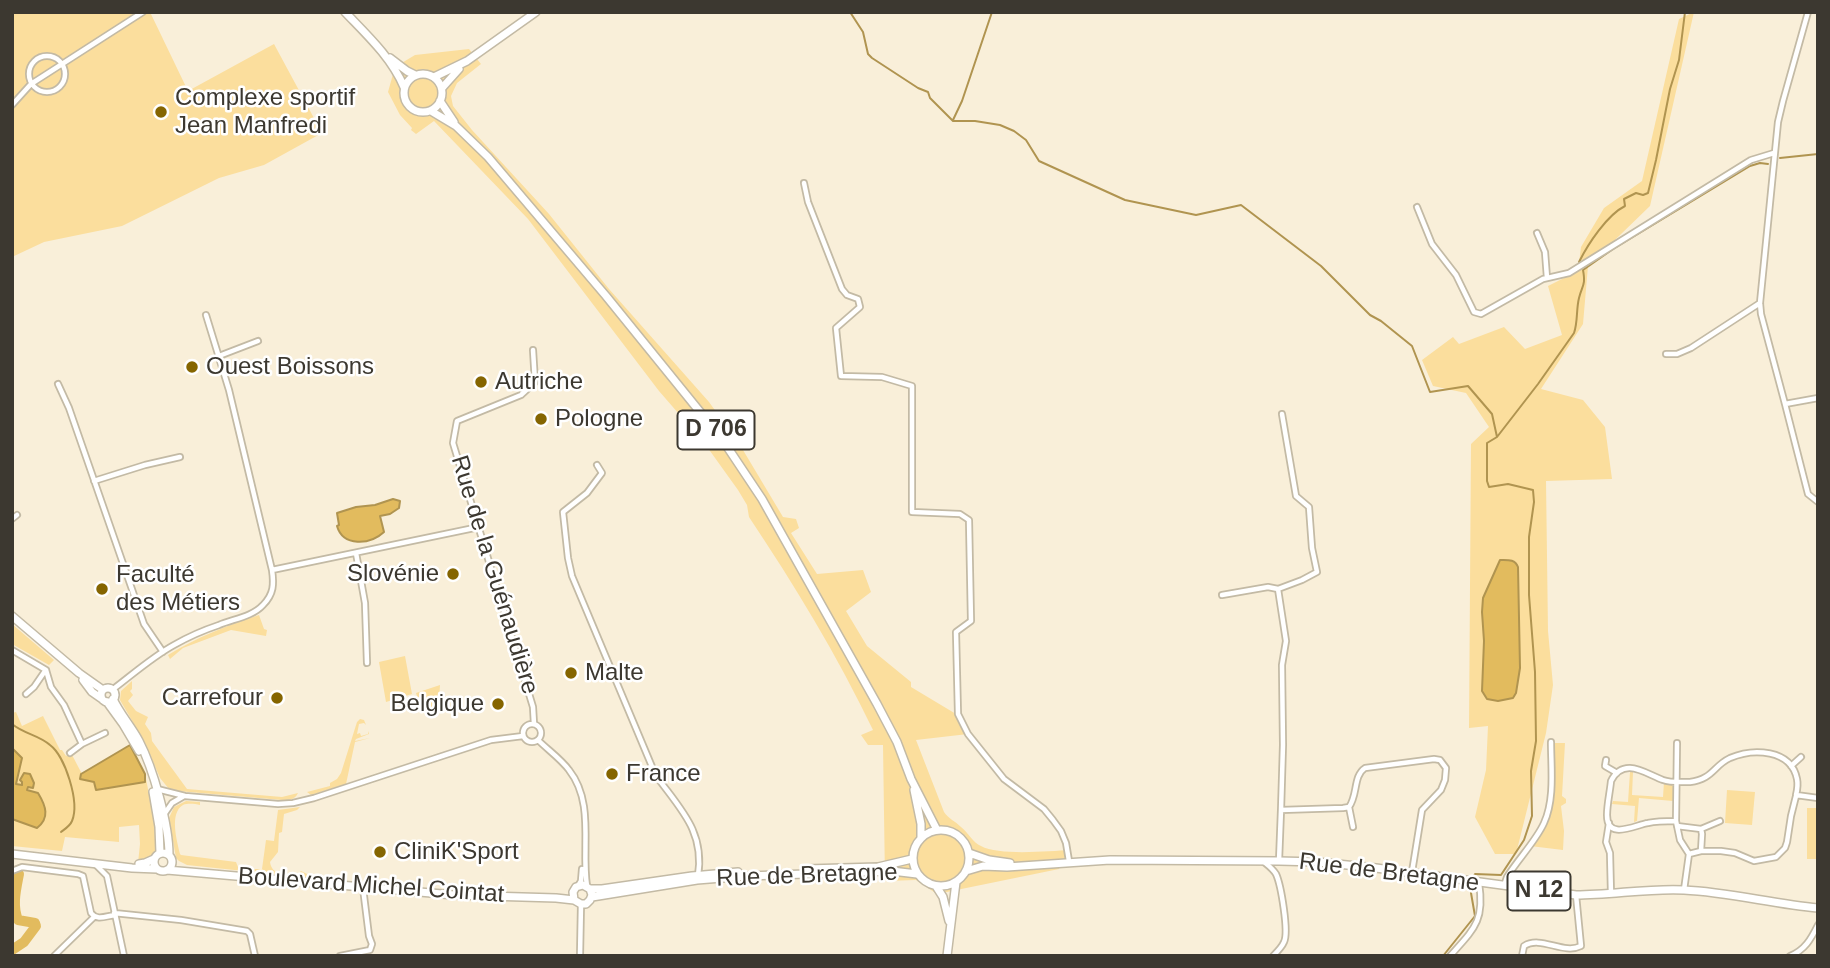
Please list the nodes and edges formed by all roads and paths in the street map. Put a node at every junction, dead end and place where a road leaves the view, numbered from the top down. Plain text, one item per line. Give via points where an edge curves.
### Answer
1 (143, 12) edge
2 (345, 12) edge
3 (536, 12) edge
4 (1808, 12) edge
5 (379, 48) junction
6 (467, 61) junction
7 (62, 64) junction
8 (415, 75) junction
9 (434, 77) junction
10 (31, 84) junction
11 (404, 86) junction
12 (442, 88) junction
13 (440, 101) junction
14 (12, 105) edge
15 (431, 111) junction
16 (456, 126) junction
17 (1774, 153) junction
18 (804, 183) dead end
19 (1417, 207) dead end
20 (1537, 233) dead end
21 (1547, 278) junction
22 (1760, 303) junction
23 (206, 315) dead end
24 (258, 341) dead end
25 (533, 350) dead end
26 (1666, 354) dead end
27 (219, 356) junction
28 (58, 384) dead end
29 (1818, 398) edge
30 (1785, 404) junction
31 (1282, 414) dead end
32 (180, 457) dead end
33 (597, 465) dead end
34 (94, 481) junction
35 (1818, 502) edge
36 (17, 515) dead end
37 (12, 519) edge
38 (479, 527) junction
39 (356, 553) junction
40 (272, 570) junction
41 (1278, 589) junction
42 (1222, 595) dead end
43 (12, 616) edge
44 (12, 650) edge
45 (163, 652) junction
46 (368, 663) dead end
47 (46, 670) junction
48 (79, 673) junction
49 (26, 694) dead end
50 (106, 696) junction
51 (534, 724) junction
52 (104, 733) dead end
53 (523, 736) junction
54 (538, 740) junction
55 (1551, 742) dead end
56 (1677, 743) dead end
57 (82, 744) junction
58 (70, 752) dead end
59 (1801, 757) dead end
60 (1606, 760) dead end
61 (1791, 766) junction
62 (1617, 773) junction
63 (911, 779) junction
64 (1676, 782) junction
65 (157, 789) junction
66 (185, 796) junction
67 (1796, 796) junction
68 (1818, 798) edge
69 (1349, 807) junction
70 (1281, 810) junction
71 (163, 816) junction
72 (1720, 821) dead end
73 (1609, 823) junction
74 (1677, 824) junction
75 (1353, 827) dead end
76 (1701, 829) junction
77 (937, 830) junction
78 (921, 837) junction
79 (1701, 851) junction
80 (12, 853) edge
81 (969, 853) junction
82 (1689, 854) junction
83 (164, 857) junction
84 (584, 858) junction
85 (912, 859) junction
86 (1260, 860) junction
87 (1069, 861) junction
88 (1279, 861) junction
89 (94, 863) junction
90 (1042, 863) junction
91 (114, 866) junction
92 (157, 869) junction
93 (167, 870) junction
94 (12, 871) edge
95 (966, 871) junction
96 (201, 873) junction
97 (1412, 873) junction
98 (917, 874) junction
99 (107, 876) junction
100 (698, 878) junction
101 (956, 882) junction
102 (1479, 883) junction
103 (637, 884) junction
104 (936, 886) junction
105 (1504, 887) junction
106 (363, 888) junction
107 (576, 888) junction
108 (1684, 890) junction
109 (590, 891) junction
110 (626, 891) junction
111 (1611, 894) junction
112 (1576, 895) junction
113 (540, 897) junction
114 (578, 902) junction
115 (1818, 908) edge
116 (114, 914) junction
117 (94, 917) junction
118 (1818, 925) edge
119 (950, 927) junction
120 (54, 956) edge
121 (124, 956) edge
122 (255, 956) edge
123 (340, 956) edge
124 (580, 956) edge
125 (947, 956) edge
126 (1273, 956) edge
127 (1450, 956) edge
128 (1522, 956) edge
129 (1790, 956) edge

1 - 7 street
2 - 5 main road
3 - 6 main road
4 - 17 street
5 - 8 main road
5 - 11 main road
6 - 9 main road
6 - 12 main road
7 - 10 street
7 - 10 street via 65,75 57,89 40,91
7 - 10 street via 52,56 40,57 30,65
8 - 9 main road
8 - 11 main road
9 - 12 main road
10 - 14 street
11 - 15 main road via 408,106
12 - 13 main road
13 - 15 main road
13 - 16 main road, D 706
15 - 16 main road, D 706
16 - 63 main road, D 706 via 488,157 614,306 742,467 877,704
17 - 21 street via 1751,160 1569,272
17 - 22 street
18 - 87 street via 842,289 858,299 860,307 836,328 841,376 882,377 912,386 912,512 960,514 969,520 971,621 956,632 958,714 1004,779 1053,820 1066,843
19 - 21 street via 1432,244 1456,275 1475,314 1489,311
20 - 21 street via 1545,252
22 - 26 street via 1691,348
22 - 30 street
23 - 27 street
24 - 27 street
25 - 38 street, Rue de la Guénaudière via 535,382 521,395 457,421 453,443
27 - 40 street
28 - 34 street
29 - 30 street
30 - 35 street via 1808,494
31 - 41 street via 1296,496 1309,507 1317,572
32 - 34 street
33 - 100 street via 600,476 564,512 569,564 653,769 698,839
34 - 45 street via 144,624
36 - 37 street
38 - 39 street
38 - 51 street, Rue de la Guénaudière via 533,707
39 - 40 street
39 - 46 street via 365,603
40 - 45 street via 273,591 258,610
41 - 42 street
41 - 70 street via 1286,641
43 - 48 main road
44 - 47 street
45 - 50 street
47 - 49 street
47 - 57 street
48 - 50 main road
48 - 50 main road via 86,684
50 - 65 main road via 139,742
50 - 83 main road via 146,767
51 - 53 street via 525,727
51 - 54 street via 541,732
52 - 57 street
53 - 54 street via 531,743
53 - 66 street via 491,740 293,803
54 - 84 street via 569,769 579,787 584,803
55 - 105 street via 1546,817
56 - 64 street
57 - 58 street
59 - 61 street
60 - 62 street via 1605,766
61 - 64 street via 1776,754 1743,754 1727,759 1702,780
61 - 67 street via 1797,780
62 - 64 street via 1638,769
62 - 73 street via 1611,780
63 - 77 main road, D 706
63 - 78 main road, D 706
64 - 74 street
65 - 66 street
65 - 71 main road
66 - 71 street via 172,803
67 - 68 street
67 - 79 street via 1785,848 1776,857 1754,861 1735,853
69 - 70 street
69 - 75 street
69 - 97 street via 1358,775 1365,768 1434,759 1445,765 1441,790 1422,810
70 - 88 street
71 - 83 main road
72 - 76 street
73 - 74 street via 1622,831 1640,824
73 - 111 street via 1606,842
74 - 76 street
74 - 82 street
76 - 79 street
77 - 78 main road
77 - 81 main road via 962,838
78 - 85 main road
79 - 82 street
80 - 83 main road, Boulevard Michel Cointat via 135,865
80 - 89 main road, Boulevard Michel Cointat
81 - 90 main road, Rue de Bretagne / N 12 via 989,860
81 - 95 main road
82 - 108 street
83 - 92 main road via 154,864
83 - 93 main road
83 - 96 main road, Boulevard Michel Cointat
84 - 107 street
84 - 109 street
85 - 98 main road
85 - 100 main road, Rue de Bretagne via 878,867
86 - 87 main road, Rue de Bretagne / N 12
86 - 88 main road, Rue de Bretagne / N 12
86 - 126 street via 1276,875 1285,917 1284,943
87 - 90 main road, Rue de Bretagne / N 12
88 - 97 main road, Rue de Bretagne / N 12
89 - 91 main road, Boulevard Michel Cointat
89 - 99 street
90 - 95 main road, Rue de Bretagne / N 12
91 - 92 main road, Boulevard Michel Cointat
91 - 99 street
92 - 93 main road, Boulevard Michel Cointat
93 - 96 main road, Boulevard Michel Cointat
94 - 117 street via 22,867 83,876
95 - 101 main road
96 - 106 main road, Boulevard Michel Cointat
97 - 102 main road, Rue de Bretagne / N 12
98 - 100 main road, Rue de Bretagne
98 - 104 main road
99 - 116 street
100 - 103 main road
100 - 110 main road
101 - 104 main road
101 - 119 main road
102 - 105 main road, Rue de Bretagne / N 12
102 - 127 street via 1479,919
103 - 109 main road
103 - 110 main road
104 - 119 main road
105 - 112 main road, Rue de Bretagne / N 12
106 - 113 main road, Boulevard Michel Cointat
106 - 123 street via 372,948
107 - 109 main road, Boulevard Michel Cointat
107 - 113 main road, Boulevard Michel Cointat
107 - 114 main road via 572,895
108 - 111 main road, Rue de Bretagne / N 12
108 - 115 main road, Rue de Bretagne / N 12
109 - 110 main road
109 - 114 main road via 586,904
111 - 112 main road, Rue de Bretagne / N 12
112 - 128 street via 1581,946 1530,943 1524,946
113 - 114 main road, Boulevard Michel Cointat
114 - 124 street
116 - 117 street
116 - 121 street
116 - 122 street via 247,931
117 - 120 street
118 - 129 street via 1804,948
119 - 125 main road

